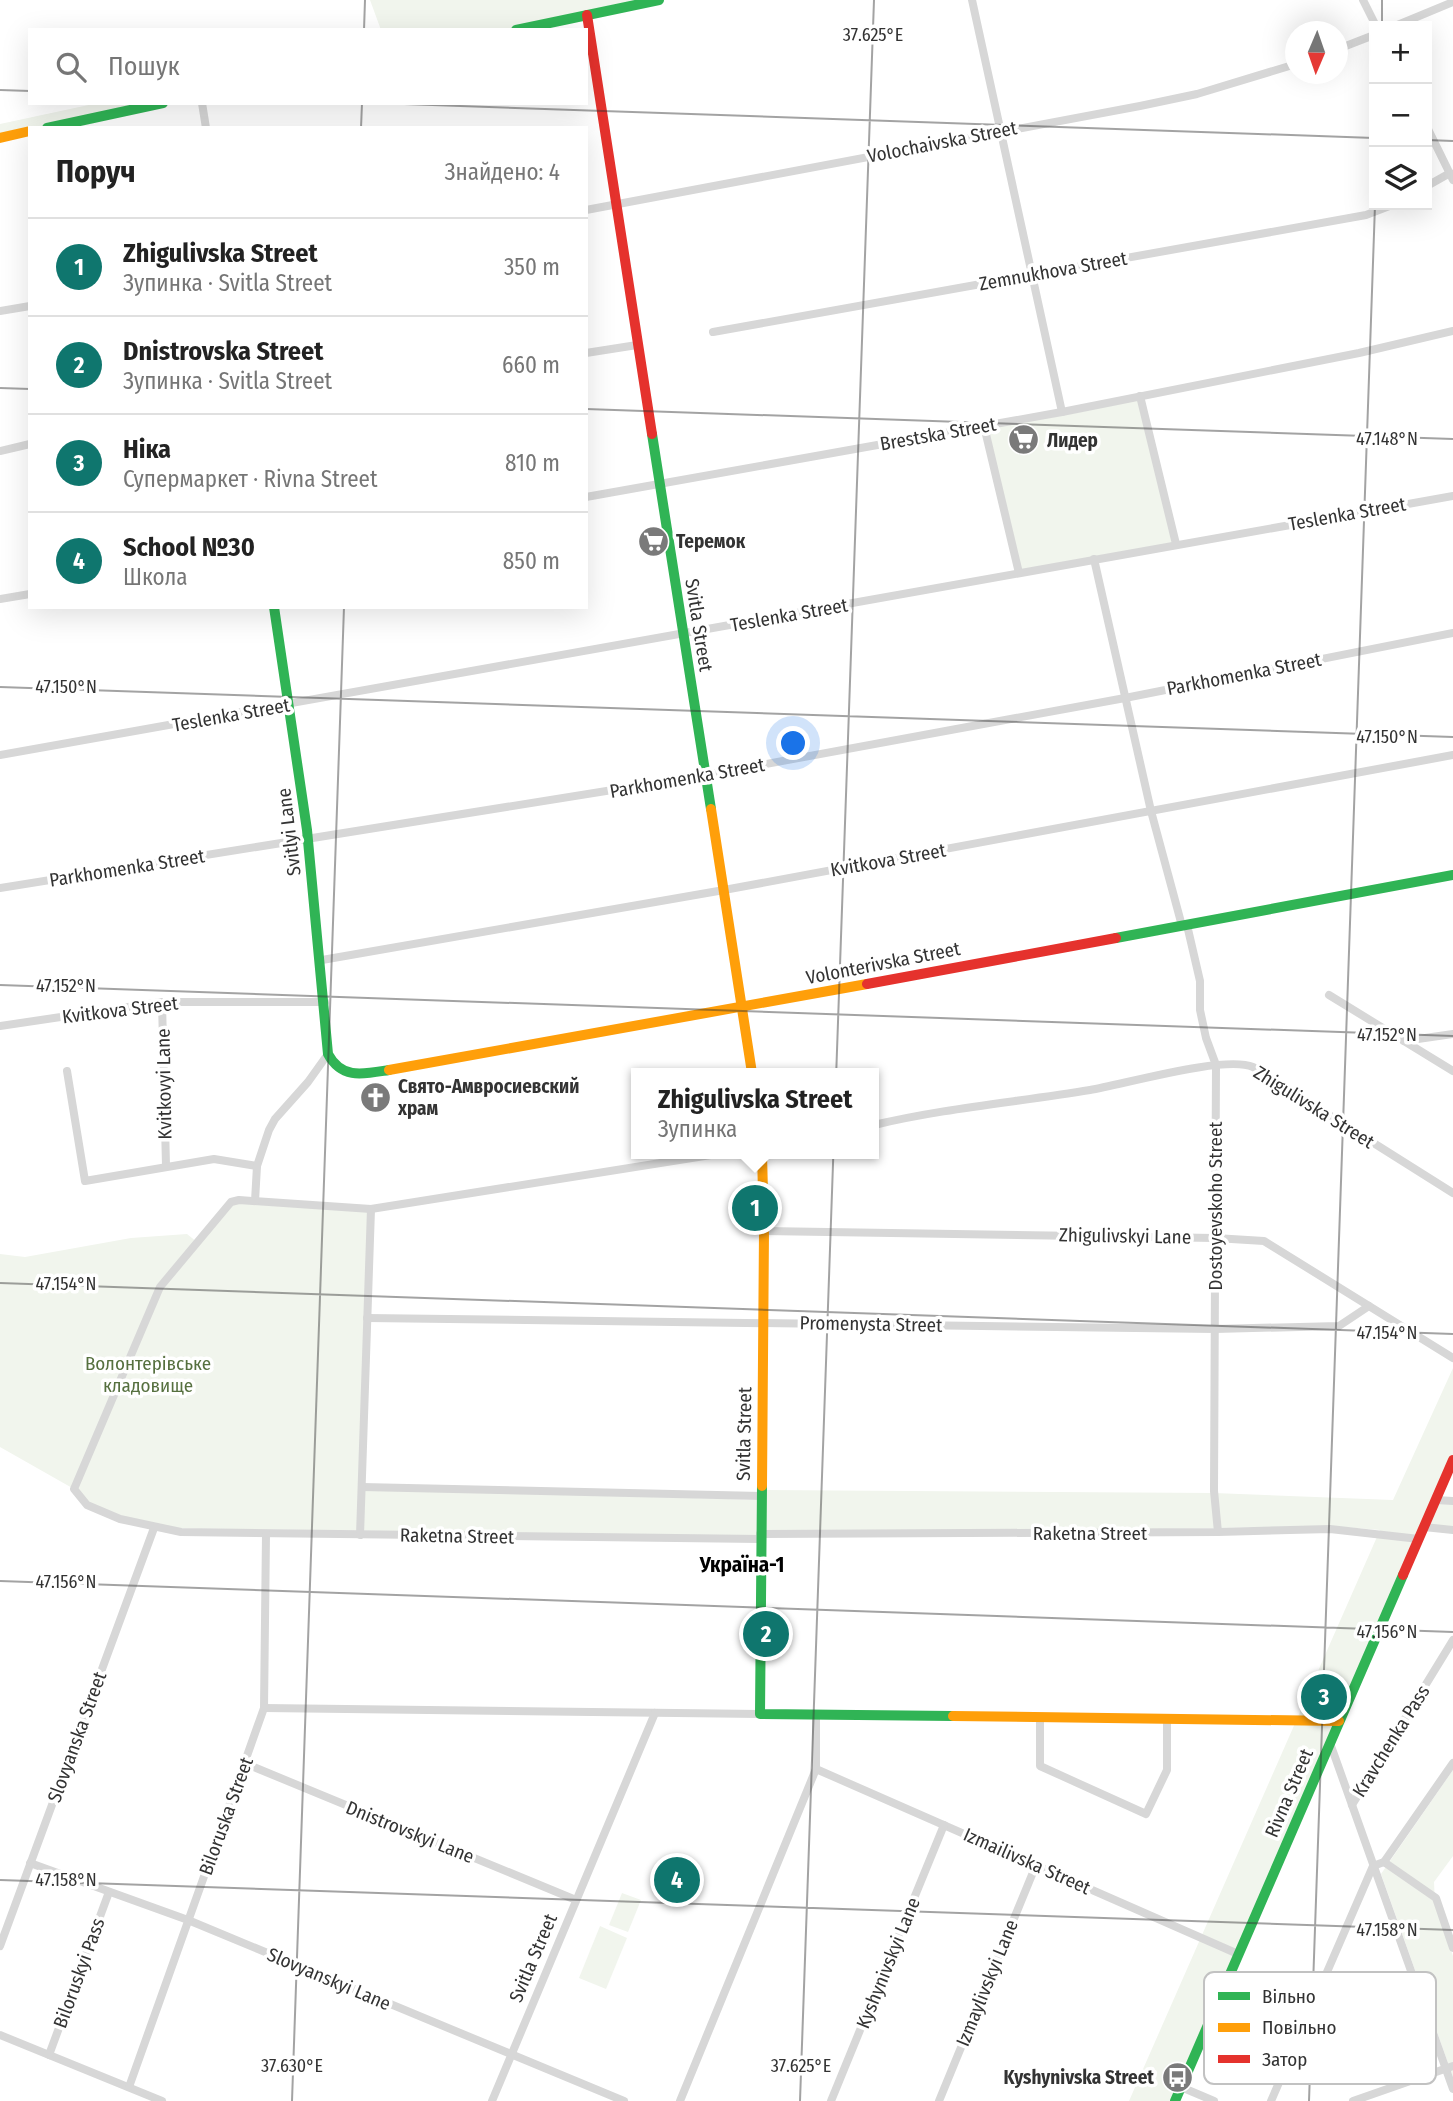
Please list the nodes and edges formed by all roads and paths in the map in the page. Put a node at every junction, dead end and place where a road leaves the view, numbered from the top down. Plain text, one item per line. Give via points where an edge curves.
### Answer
1 (659, 0) edge
2 (972, 0) edge
3 (1363, 0) edge
4 (1453, 2) edge
5 (587, 15) junction
6 (1374, 21) edge
7 (1407, 21) edge
8 (525, 28) edge
9 (1369, 37) edge
10 (1348, 45) edge
11 (1285, 67) edge
12 (154, 105) edge
13 (202, 105) edge
14 (56, 126) edge
15 (206, 126) edge
16 (28, 131) edge
17 (1002, 131) junction
18 (1432, 137) edge
19 (0, 138) edge
20 (1451, 176) edge
21 (1432, 184) edge
22 (616, 205) junction
23 (1379, 210) edge
24 (588, 211) edge
25 (1033, 275) junction
26 (28, 306) edge
27 (0, 311) edge
28 (1453, 331) edge
29 (713, 332) dead end
30 (638, 345) junction
31 (588, 353) edge
32 (1140, 396) junction
33 (1062, 412) junction
34 (984, 426) junction
35 (28, 444) edge
36 (0, 450) edge
37 (659, 485) junction
38 (1453, 496) edge
39 (588, 497) edge
40 (1176, 544) junction
41 (1094, 559) junction
42 (1019, 573) junction
43 (28, 594) edge
44 (0, 599) edge
45 (274, 609) edge
46 (1453, 634) edge
47 (683, 635) junction
48 (1125, 698) junction
49 (291, 704) junction
50 (0, 755) edge
51 (1453, 755) edge
52 (706, 775) junction
53 (1151, 811) junction
54 (307, 839) junction
55 (1453, 875) edge
56 (0, 888) edge
57 (724, 890) junction
58 (1184, 925) junction
59 (322, 960) junction
60 (1329, 995) dead end
61 (162, 1002) junction
62 (325, 1002) junction
63 (743, 1007) junction
64 (0, 1026) edge
65 (1453, 1034) edge
66 (1404, 1041) junction
67 (328, 1054) junction
68 (1216, 1065) junction
69 (751, 1068) edge
70 (67, 1071) dead end
71 (1453, 1071) edge
72 (879, 1124) edge
73 (686, 1159) edge
74 (762, 1159) edge
75 (166, 1166) junction
76 (257, 1166) junction
77 (1453, 1194) edge
78 (255, 1201) junction
79 (371, 1209) junction
80 (764, 1231) junction
81 (1215, 1238) junction
82 (1369, 1306) junction
83 (367, 1318) junction
84 (763, 1322) junction
85 (1214, 1329) junction
86 (1453, 1358) edge
87 (1453, 1460) edge
88 (362, 1487) junction
89 (761, 1496) junction
90 (1436, 1500) junction
91 (1453, 1501) edge
92 (1424, 1527) junction
93 (154, 1528) junction
94 (1453, 1530) edge
95 (1218, 1532) junction
96 (265, 1534) junction
97 (360, 1535) junction
98 (760, 1536) junction
99 (1419, 1539) junction
100 (1453, 1640) edge
101 (264, 1708) junction
102 (655, 1713) junction
103 (760, 1714) junction
104 (816, 1715) junction
105 (1040, 1718) junction
106 (1167, 1719) junction
107 (1339, 1721) junction
108 (1330, 1743) junction
109 (244, 1763) junction
110 (1453, 1763) edge
111 (816, 1769) junction
112 (1352, 1805) junction
113 (944, 1825) junction
114 (1384, 1862) junction
115 (30, 1863) junction
116 (1036, 1865) junction
117 (1374, 1866) junction
118 (109, 1892) junction
119 (576, 1900) junction
120 (188, 1920) junction
121 (0, 1946) edge
122 (1453, 1948) edge
123 (1238, 1954) junction
124 (1230, 1972) edge
125 (1327, 1972) edge
126 (1414, 1972) edge
127 (1436, 2032) edge
128 (1204, 2033) edge
129 (0, 2035) edge
130 (511, 2054) junction
131 (50, 2055) junction
132 (1449, 2067) edge
133 (1278, 2084) edge
134 (1401, 2084) edge
135 (129, 2087) junction
136 (1181, 2087) junction
137 (1453, 2089) edge
138 (162, 2101) edge
139 (492, 2101) edge
140 (624, 2101) edge
141 (680, 2101) edge
142 (831, 2101) edge
143 (939, 2101) edge
144 (1175, 2101) edge
145 (1214, 2101) edge
146 (1270, 2101) edge
147 (1353, 2101) edge

1 - 5 street
2 - 17 street
3 - 6 street
4 - 7 street
5 - 8 street
5 - 22 street, Svitla Street
9 - 10 street
11 - 17 street, Volochaivska Street via 1140,106
12 - 14 street
13 - 15 street
16 - 19 street
17 - 22 street, Volochaivska Street
17 - 25 street
18 - 20 street
20 - 21 street
22 - 24 street, Volochaivska Street
22 - 30 street, Svitla Street
23 - 25 street, Zemnukhova Street
25 - 29 street, Zemnukhova Street
25 - 33 street
26 - 27 street
28 - 32 street, Brestska Street
30 - 31 street
30 - 37 street, Svitla Street
32 - 33 street, Brestska Street
32 - 40 street
33 - 34 street, Brestska Street
34 - 37 street, Brestska Street
34 - 42 street
35 - 36 street
37 - 39 street, Brestska Street
37 - 47 street, Svitla Street
38 - 40 street, Teslenka Street
40 - 41 street, Teslenka Street
41 - 42 street, Teslenka Street
41 - 48 street, Dostoyevskoho Street
42 - 47 street, Teslenka Street
43 - 44 street
45 - 49 street, Svitlyi Lane
46 - 48 street, Parkhomenka Street
47 - 49 street, Teslenka Street
47 - 52 street, Svitla Street
48 - 52 street, Parkhomenka Street
48 - 53 street, Dostoyevskoho Street
49 - 50 street, Teslenka Street
49 - 54 street, Svitlyi Lane
51 - 53 street, Kvitkova Street
52 - 54 street, Parkhomenka Street
52 - 57 street, Svitla Street
53 - 57 street, Kvitkova Street
53 - 58 street, Dostoyevskoho Street
54 - 56 street, Parkhomenka Street
54 - 59 street, Svitlyi Lane
55 - 58 street, Volonterivska Street
57 - 59 street, Kvitkova Street
57 - 63 street, Svitla Street
58 - 63 street, Volonterivska Street
58 - 68 street, Dostoyevskoho Street via 1200,981 1206,1038
59 - 62 street, Svitlyi Lane
60 - 66 street
61 - 62 street, Kvitkova Street
61 - 64 street, Kvitkova Street
61 - 75 street, Kvitkovyi Lane
62 - 67 street, Svitlyi Lane
63 - 67 street, Volonterivska Street via 359,1075 339,1070
63 - 69 street, Svitla Street
65 - 66 street
66 - 71 street
67 - 76 street via 275,1119
68 - 72 street, Zhigulivska Street
68 - 77 street, Zhigulivska Street via 1238,1063 1253,1068
68 - 81 street, Dostoyevskoho Street
70 - 75 street via 85,1181
73 - 79 street
74 - 80 street, Svitla Street
75 - 76 street via 214,1159
76 - 78 street
78 - 79 street
78 - 93 street, Raketna Street via 239,1200 225,1207 160,1287 74,1489 87,1505
79 - 83 street
80 - 81 street, Zhigulivskyi Lane
80 - 84 street, Svitla Street
81 - 82 street, Zhigulivskyi Lane via 1264,1241
81 - 85 street, Dostoyevskoho Street
82 - 85 street, Promenysta Street via 1339,1326
82 - 86 street, Zhigulivskyi Lane
83 - 84 street, Promenysta Street
83 - 88 street
84 - 85 street, Promenysta Street
84 - 89 street, Svitla Street
85 - 95 street, Dostoyevskoho Street
87 - 90 street, Rivna Street
88 - 89 street
88 - 97 street
89 - 98 street, Svitla Street
90 - 91 street
90 - 92 street, Rivna Street
92 - 94 street
92 - 99 street, Rivna Street
93 - 96 street, Raketna Street
93 - 115 street, Slovyanska Street
95 - 98 street, Raketna Street
95 - 99 street, Raketna Street via 1330,1529
96 - 97 street, Raketna Street
96 - 101 street, Biloruska Street
97 - 98 street, Raketna Street
98 - 103 street, Svitla Street
99 - 107 street, Rivna Street
100 - 112 street, Kravchenka Pass
101 - 102 street
101 - 109 street, Biloruska Street
102 - 103 street
102 - 119 street, Svitla Street
103 - 104 street
104 - 105 street
104 - 111 street
105 - 106 street
105 - 106 street via 1040,1766 1146,1814 1167,1770
106 - 107 street
107 - 108 street, Rivna Street
108 - 112 street
108 - 123 street, Rivna Street
109 - 119 street, Dnistrovskyi Lane
109 - 120 street, Biloruska Street
110 - 114 street
111 - 113 street, Izmailivska Street
111 - 141 street
112 - 117 street
113 - 116 street, Izmailivska Street
113 - 142 street, Kyshynivskyi Lane
114 - 117 street
114 - 122 street via 1436,1898
115 - 118 street, Slovyanskyi Lane
115 - 121 street, Slovyanska Street
116 - 123 street, Izmailivska Street
116 - 143 street, Izmaylivskyi Lane
117 - 125 street
117 - 126 street
118 - 120 street, Slovyanskyi Lane
118 - 131 street, Biloruskyi Pass
119 - 130 street, Svitla Street
120 - 130 street, Slovyanskyi Lane
120 - 135 street, Biloruska Street
123 - 124 street, Rivna Street
127 - 132 street
128 - 136 street, Rivna Street
129 - 131 street
130 - 139 street, Svitla Street
130 - 140 street, Slovyanskyi Lane
131 - 135 street
132 - 137 street
133 - 146 street
134 - 147 street
135 - 138 street
136 - 144 street, Rivna Street
136 - 145 street

